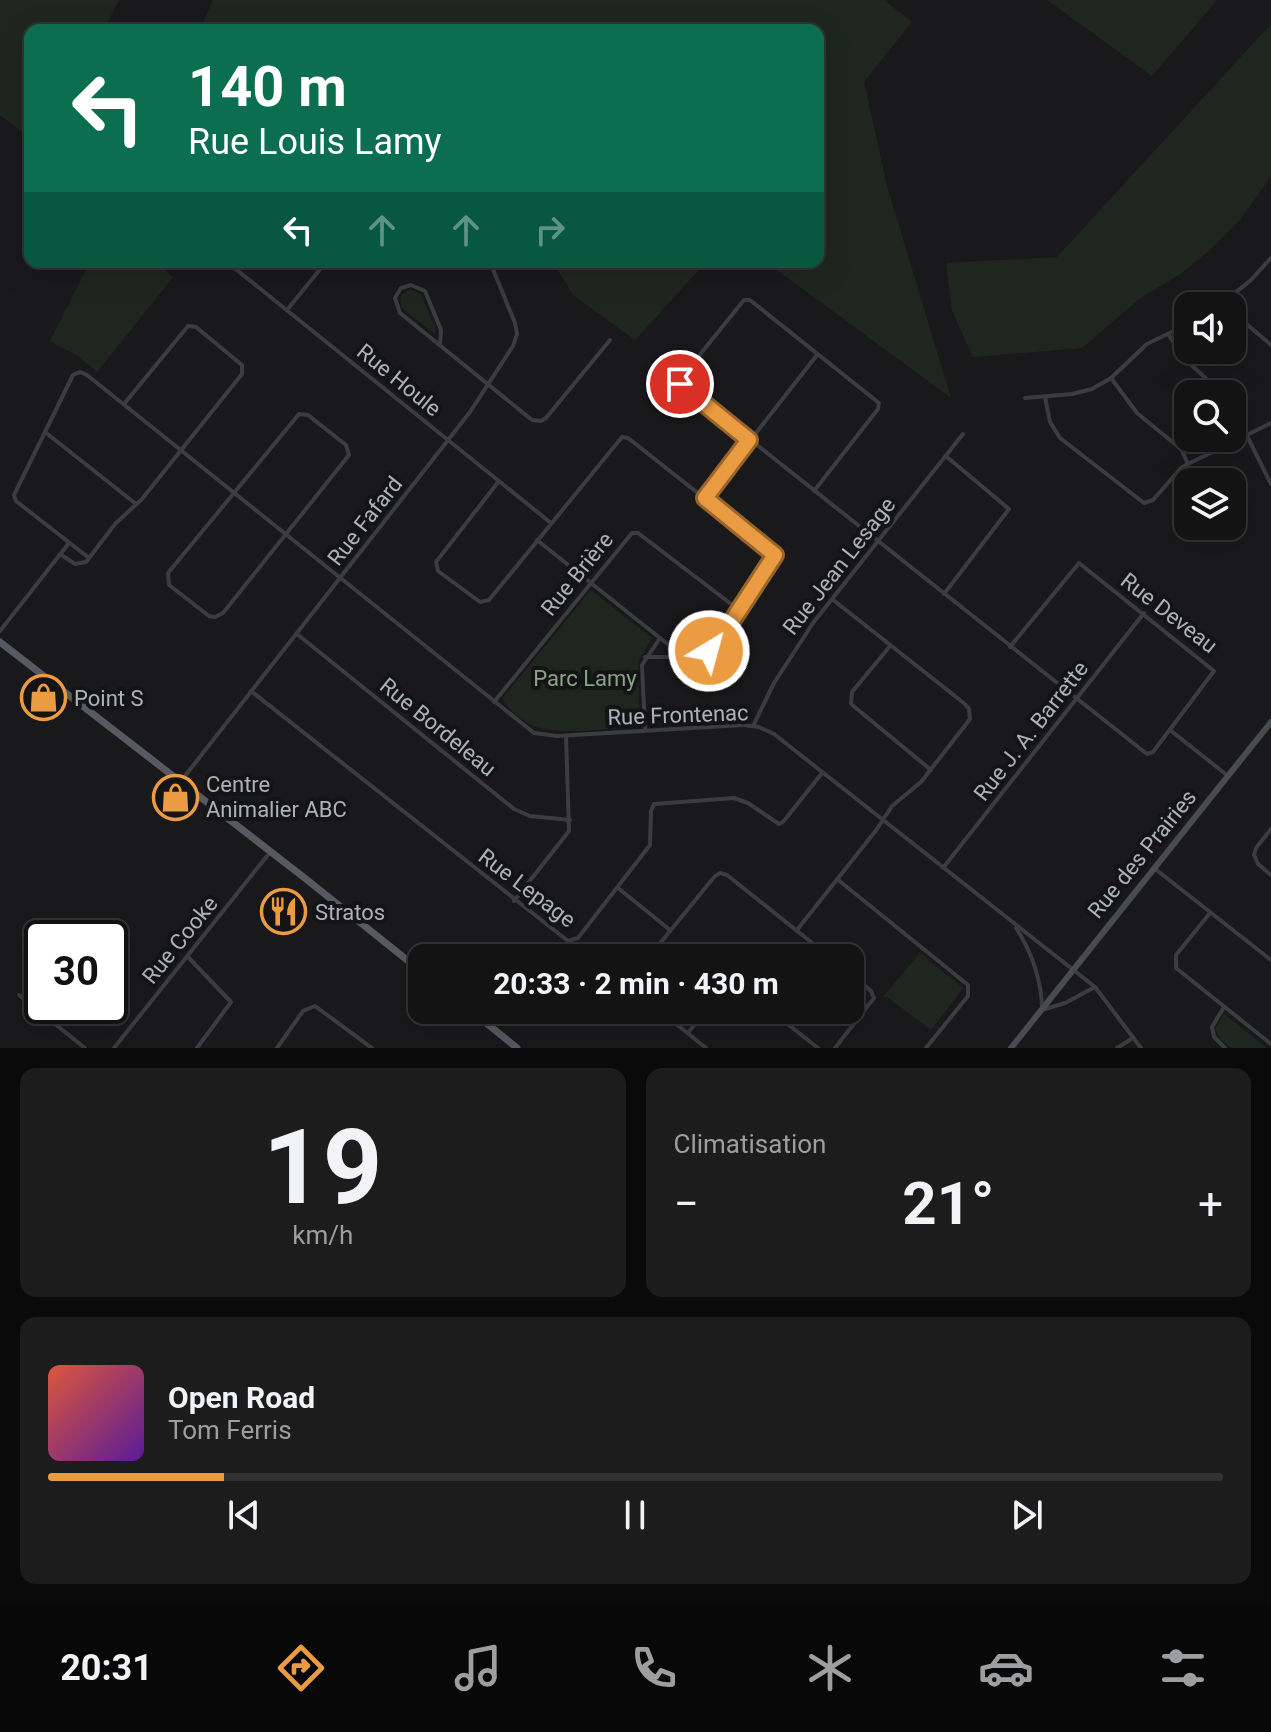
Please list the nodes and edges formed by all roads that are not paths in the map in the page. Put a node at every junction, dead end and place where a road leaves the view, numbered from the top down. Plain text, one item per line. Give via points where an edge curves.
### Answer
1 (1271, 258) edge
2 (234, 268) edge
3 (321, 268) edge
4 (492, 268) edge
5 (1235, 292) edge
6 (287, 310) junction
7 (1246, 324) edge
8 (1174, 331) edge
9 (1168, 334) junction
10 (610, 340) dead end
11 (440, 345) junction
12 (1271, 345) edge
13 (817, 354) junction
14 (1111, 378) junction
15 (1208, 380) edge
16 (488, 384) junction
17 (1045, 397) junction
18 (1025, 398) dead end
19 (124, 404) junction
20 (1271, 423) edge
21 (45, 432) junction
22 (963, 434) dead end
23 (1246, 435) joint
24 (448, 440) junction
25 (749, 440) junction
26 (181, 450) junction
27 (1212, 452) edge
28 (946, 456) junction
29 (1188, 464) junction
30 (499, 481) junction
31 (1271, 484) edge
32 (814, 491) junction
33 (233, 493) junction
34 (705, 498) junction
35 (136, 504) junction
36 (551, 523) junction
37 (286, 535) junction
38 (537, 540) junction
39 (877, 542) junction
40 (69, 543) junction
41 (60, 554) junction
42 (89, 558) junction
43 (341, 579) junction
44 (591, 583) junction
45 (944, 594) junction
46 (832, 599) junction
47 (739, 610) junction
48 (1144, 613) junction
49 (0, 631) edge
50 (297, 634) junction
51 (660, 638) junction
52 (0, 642) edge
53 (890, 646) junction
54 (1010, 647) junction
55 (682, 656) junction
56 (645, 657) junction
57 (251, 691) junction
58 (1076, 699) junction
59 (494, 702) junction
60 (1271, 722) edge
61 (753, 726) junction
62 (1170, 730) junction
63 (645, 731) junction
64 (566, 736) junction
65 (931, 770) junction
66 (822, 773) junction
67 (1228, 776) junction
68 (181, 781) junction
69 (570, 820) junction
70 (882, 820) junction
71 (1271, 829) edge
72 (271, 851) junction
73 (943, 868) junction
74 (1154, 868) junction
75 (1271, 875) edge
76 (837, 879) junction
77 (618, 888) junction
78 (514, 901) junction
79 (1210, 913) junction
80 (1013, 923) junction
81 (670, 930) junction
82 (797, 930) junction
83 (659, 944) edge
84 (814, 944) edge
85 (188, 957) junction
86 (1271, 960) edge
87 (408, 961) edge
88 (1073, 970) junction
89 (864, 985) edge
90 (1095, 987) junction
91 (19, 995) dead end
92 (1224, 1007) junction
93 (1042, 1010) junction
94 (864, 1011) edge
95 (487, 1024) edge
96 (677, 1024) edge
97 (695, 1024) edge
98 (788, 1024) edge
99 (854, 1024) edge
100 (688, 1033) junction
101 (1133, 1038) junction
102 (365, 1043) junction
103 (1271, 1044) edge
104 (85, 1048) edge
105 (114, 1048) edge
106 (197, 1048) edge
107 (277, 1048) edge
108 (361, 1048) edge
109 (372, 1048) edge
110 (517, 1048) edge
111 (706, 1048) edge
112 (818, 1048) edge
113 (835, 1048) edge
114 (926, 1048) edge
115 (1011, 1048) edge
116 (1117, 1048) edge
117 (1141, 1048) edge
118 (1225, 1048) edge

1 - 5 street
2 - 6 street, Rue Houle
3 - 6 street
4 - 16 street, Rue Fafard via 517,334
6 - 24 street, Rue Houle
7 - 12 street
8 - 9 street
9 - 14 street via 1143,347
9 - 15 street
10 - 16 street via 544,420 532,420
11 - 11 street via 441,330 425,291 416,285 401,288 396,308
11 - 16 street
13 - 25 street
13 - 25 street, Rue Deveau via 746,299 680,382
13 - 32 street via 879,405
14 - 17 street via 1085,392
14 - 29 street via 1134,410 1179,446
16 - 24 street, Rue Fafard
17 - 18 street
17 - 29 street via 1060,438 1139,501 1153,500
19 - 21 street, Rue Frontenac via 80,372 73,375
19 - 26 street, Rue Frontenac
19 - 26 street via 188,326 241,362 242,374
20 - 23 street
21 - 35 street
21 - 40 street via 14,496
22 - 28 street, Rue Jean Lesage
23 - 31 street
24 - 30 street, Rue Houle
24 - 43 street, Rue Fafard
25 - 32 street, Rue Deveau
25 - 34 street
26 - 33 street, Rue Frontenac
26 - 35 street
27 - 29 street
28 - 39 street, Rue Jean Lesage
28 - 45 street via 1009,509
30 - 36 street, Rue Houle
30 - 38 street via 437,558 438,571 476,601 486,602
32 - 39 street, Rue Deveau
33 - 37 street, Rue Frontenac
33 - 37 street via 298,414 308,415 346,445 348,457
33 - 37 street via 168,573 168,583 182,595 207,614 220,615
34 - 36 street via 622,437
34 - 47 street via 775,555
35 - 42 street
36 - 38 street
37 - 43 street, Rue Frontenac
38 - 44 street
39 - 45 street, Rue Deveau
39 - 46 street, Rue Jean Lesage
40 - 41 street
40 - 42 street
41 - 42 street via 78,565
41 - 49 street
43 - 50 street, Rue Fafard
43 - 59 street, Rue Frontenac
44 - 47 street, Rue Brière via 636,533
44 - 51 street
44 - 59 street, Rue Brière
45 - 54 street, Rue Deveau
46 - 53 street
46 - 61 street, Rue Jean Lesage via 787,662
47 - 55 street via 713,648
48 - 54 street, Rue Deveau via 1077,564
48 - 58 street, Rue J. A. Barrette
48 - 62 street, Rue Deveau via 1214,671
50 - 57 street, Rue Fafard
50 - 69 street, Rue Bordeleau via 518,811
51 - 55 street
51 - 56 street
52 - 68 main road
53 - 65 street via 852,692 851,704
53 - 65 street via 969,709 969,723
54 - 58 street, Rue Deveau
55 - 56 street
56 - 63 street
57 - 68 street, Rue Fafard
57 - 78 street, Rue Lepage
58 - 62 street, Rue Deveau via 1147,754
58 - 73 street, Rue J. A. Barrette
59 - 64 street, Rue Frontenac via 534,733
60 - 67 main road, Rue des Prairies
61 - 63 street, Rue Frontenac
61 - 66 street, Rue Frontenac via 774,734
62 - 67 street
63 - 64 street, Rue Frontenac
64 - 69 street
65 - 70 street
66 - 70 street, Rue Frontenac
66 - 77 street, Rue Lepage via 779,824 738,798 654,804 651,843
67 - 74 main road, Rue des Prairies
68 - 72 main road
69 - 78 street via 568,834
70 - 73 street, Rue Frontenac
70 - 76 street
71 - 75 street via 1254,855
72 - 85 street, Rue Cooke
72 - 87 main road
73 - 80 street, Rue Frontenac
74 - 79 street
74 - 88 main road, Rue des Prairies
76 - 82 street
76 - 114 street via 968,985 968,996
77 - 78 street, Rue Lepage via 570,942
77 - 81 street
79 - 86 street
79 - 92 street via 1176,955 1175,966
80 - 88 street, Rue Frontenac
80 - 93 street via 1040,984
81 - 82 street via 720,873
81 - 83 street
82 - 84 street
85 - 105 street, Rue Cooke
85 - 106 street via 231,1002
88 - 90 street, Rue Frontenac
88 - 93 main road, Rue des Prairies
89 - 94 street via 874,998
90 - 93 street, Rue des Prairies
90 - 101 street, Rue Frontenac
91 - 104 street
92 - 103 street
92 - 118 street via 1212,1027
93 - 115 main road, Rue des Prairies
95 - 110 main road
96 - 100 street
97 - 100 street
98 - 112 street
99 - 113 street
100 - 111 street
101 - 116 street
101 - 117 street, Rue Frontenac
102 - 107 street via 312,1007 303,1011
102 - 108 street
102 - 109 street

